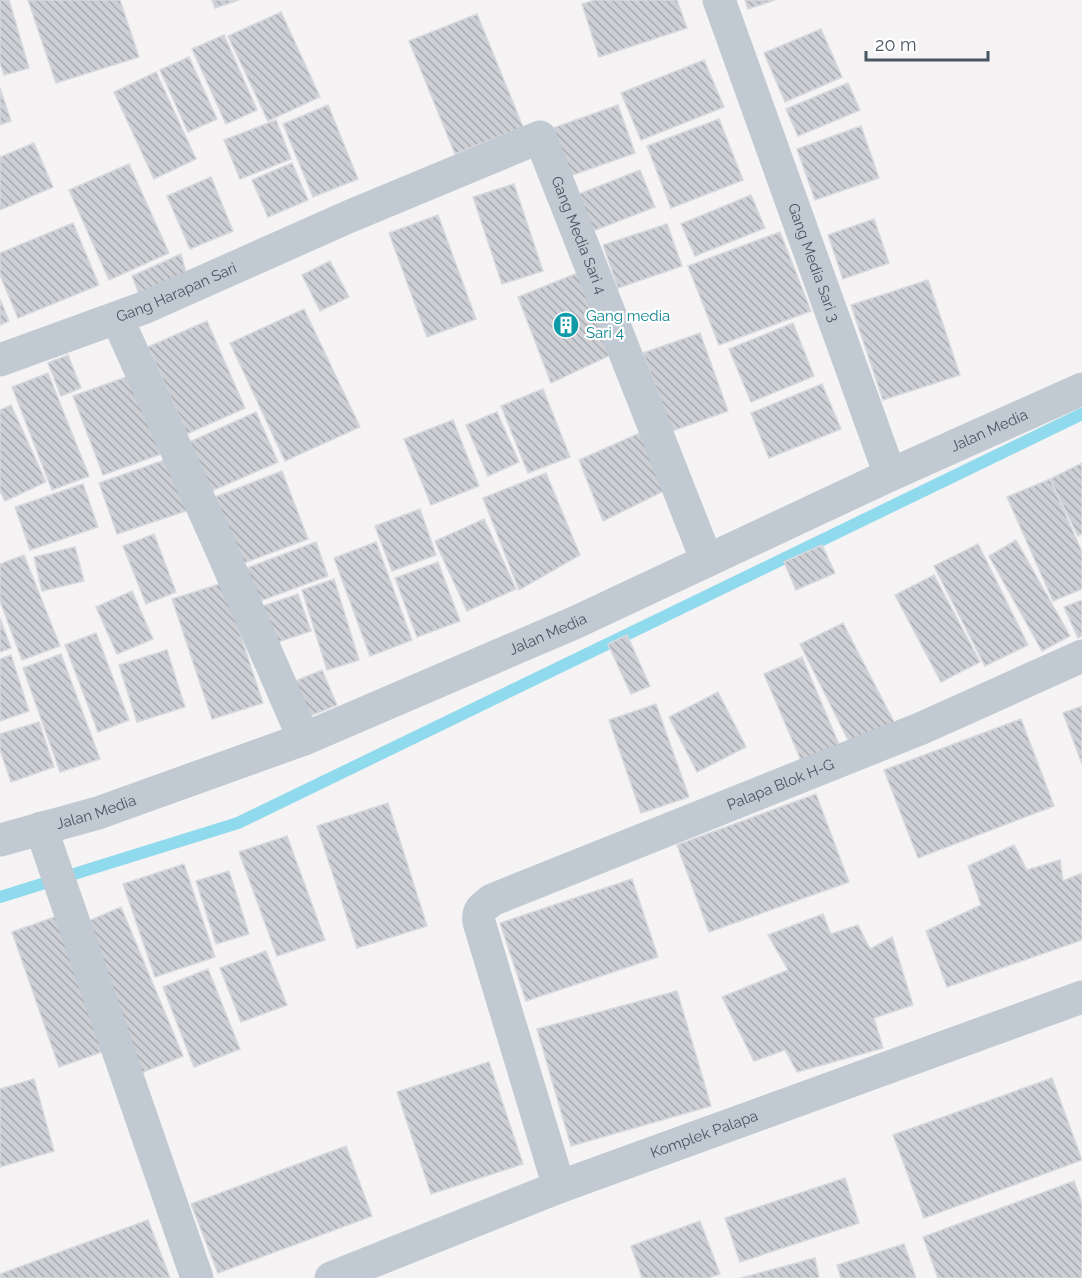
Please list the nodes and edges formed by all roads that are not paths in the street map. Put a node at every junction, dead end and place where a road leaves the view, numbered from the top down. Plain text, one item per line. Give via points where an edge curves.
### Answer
1 (719, 0) edge
2 (348, 217) joint
3 (117, 318) junction
4 (0, 360) edge
5 (1082, 389) edge
6 (890, 475) junction
7 (707, 561) junction
8 (1082, 656) edge
9 (304, 739) junction
10 (43, 834) junction
11 (0, 840) edge
12 (1082, 997) edge
13 (559, 1187) junction
14 (197, 1278) edge
15 (331, 1278) edge

1 - 6 street, Gang Media Sari 3
2 - 3 street, Gang Harapan Sari
2 - 7 street, Gang Media Sari 4 via 540,137
3 - 4 street, Gang Harapan Sari
3 - 9 street
5 - 6 street, Jalan Media
6 - 7 street, Jalan Media
7 - 9 street, Jalan Media
8 - 13 street, Palapa Blok H-G via 922,728 492,900 479,911 479,922
9 - 10 street, Jalan Media
10 - 11 street, Jalan Media
10 - 14 street
12 - 13 street, Komplek Palapa
13 - 15 street, Komplek Palapa

